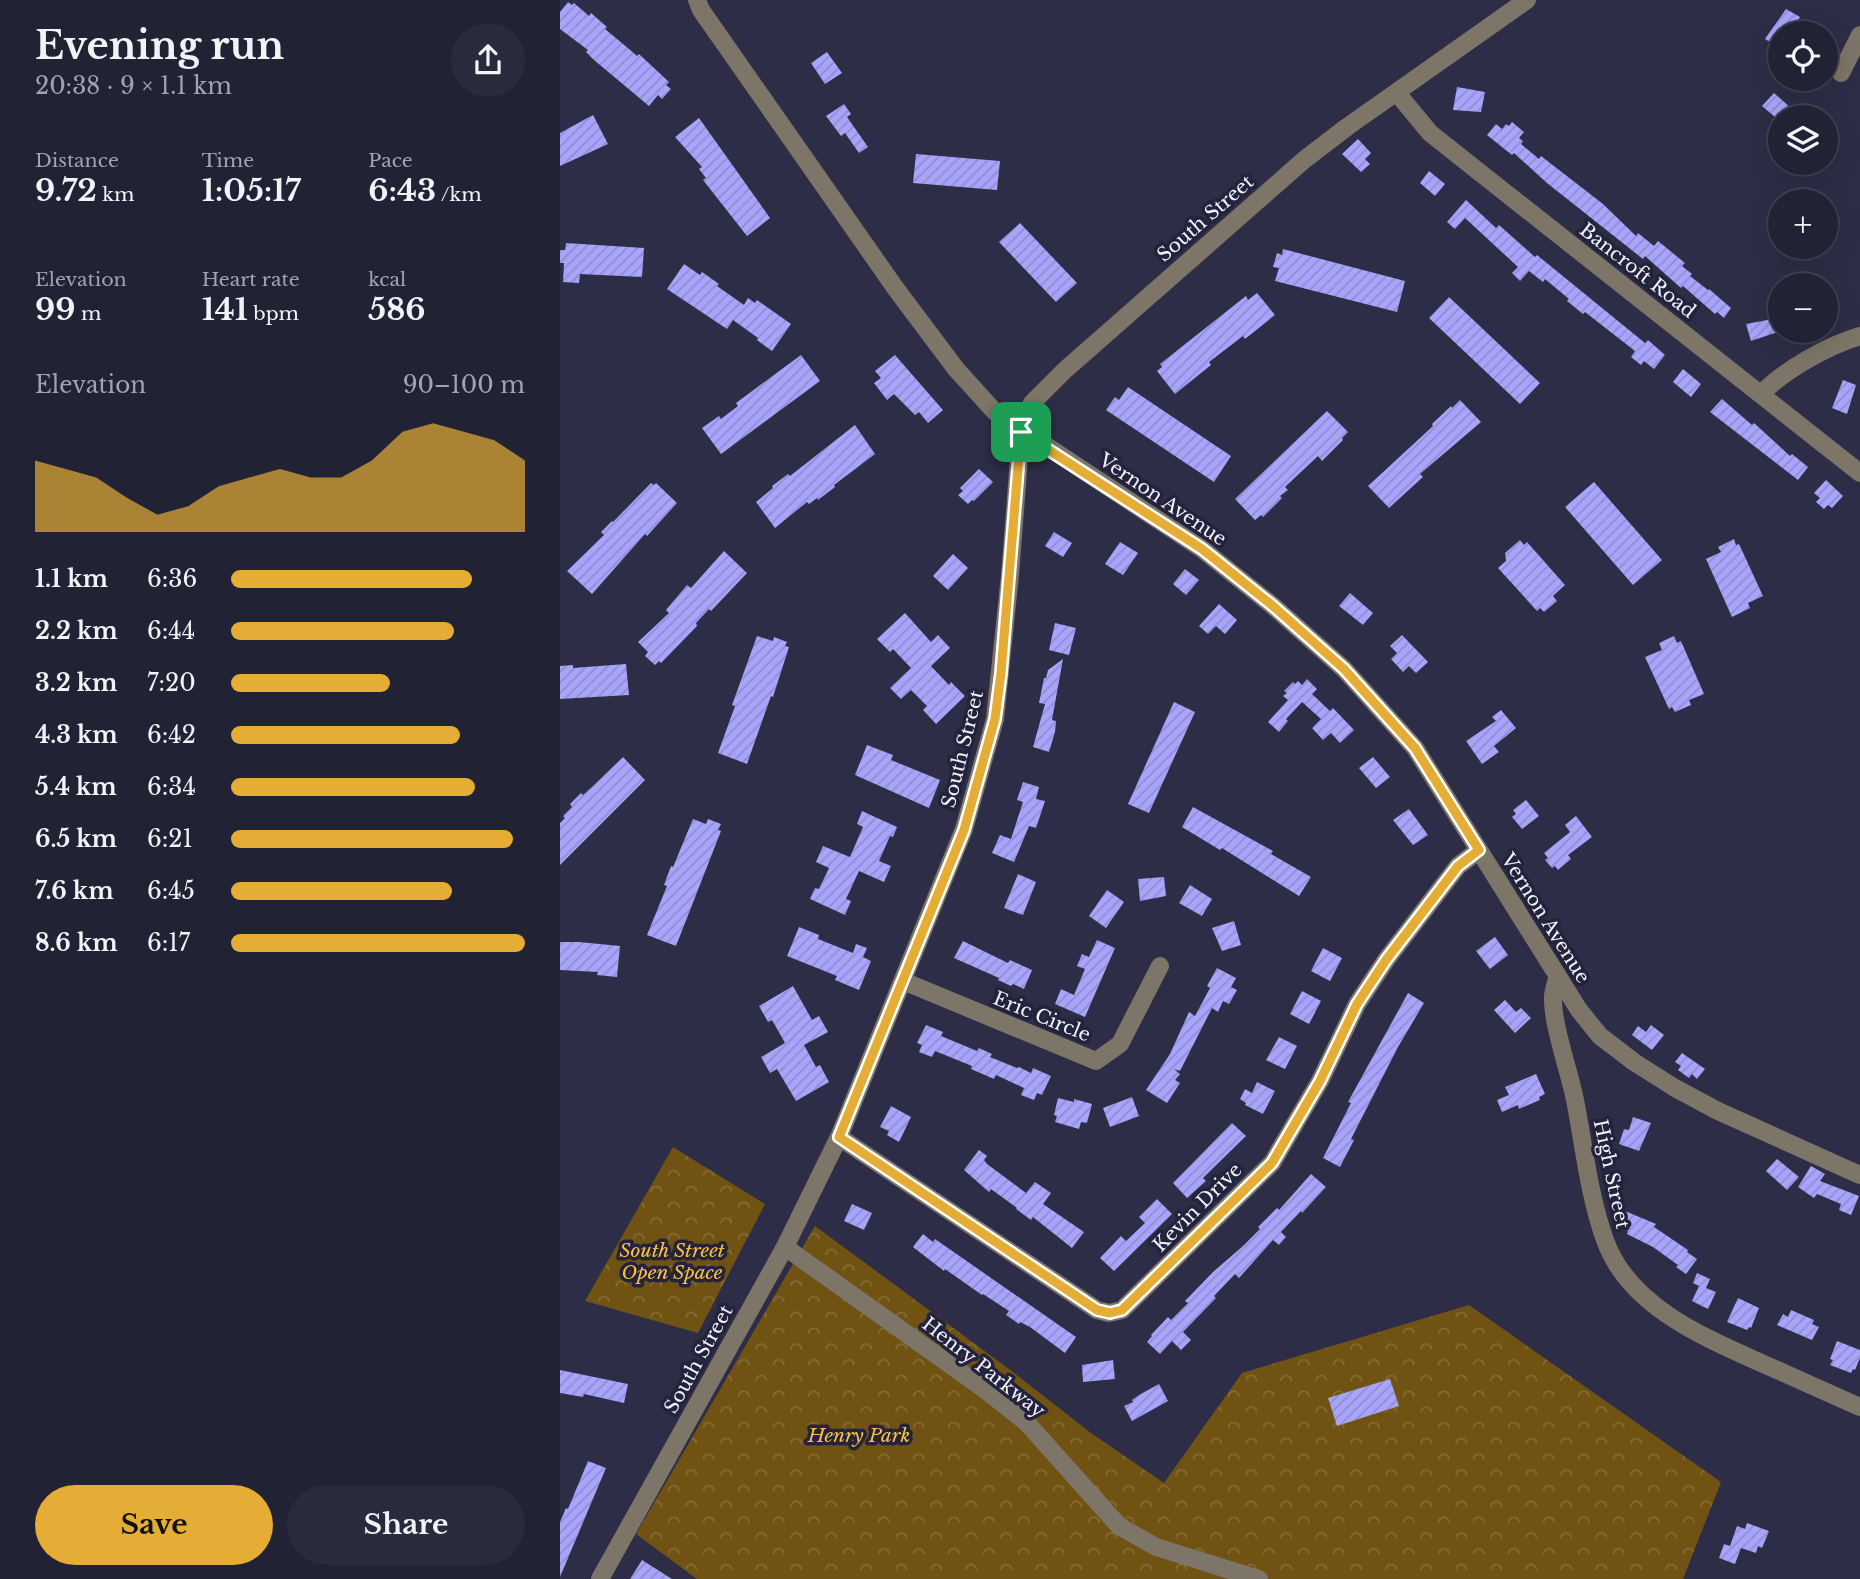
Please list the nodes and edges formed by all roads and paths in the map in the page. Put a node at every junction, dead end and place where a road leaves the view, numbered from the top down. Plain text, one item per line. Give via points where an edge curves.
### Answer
1 (697, 0) edge
2 (1527, 0) edge
3 (1860, 35) edge
4 (1841, 72) dead end
5 (1396, 93) junction
6 (1860, 336) edge
7 (1761, 394) junction
8 (1021, 432) junction
9 (1860, 473) edge
10 (1479, 850) junction
11 (1160, 967) dead end
12 (1558, 976) junction
13 (903, 981) junction
14 (839, 1137) junction
15 (1860, 1175) edge
16 (785, 1247) junction
17 (1860, 1407) edge
18 (600, 1579) edge
19 (1259, 1579) edge

1 - 8 street, Vernon Avenue via 804,160 956,369 995,412
2 - 5 street, South Street
3 - 4 street
5 - 7 street, Bancroft Road via 1430,133
5 - 8 street, South Street via 1304,160 1065,370 1032,403
6 - 7 street via 1803,363
7 - 9 street, Bancroft Road
8 - 10 street, Vernon Avenue via 1202,549 1344,669 1415,748
8 - 13 street, South Street via 995,719 964,830
10 - 12 street, Vernon Avenue
10 - 14 street, Kevin Drive via 1458,866 1386,960 1357,1004 1320,1081 1272,1163 1122,1310 1097,1310
11 - 13 street, Eric Circle via 1120,1044 1096,1061
12 - 15 street, Vernon Avenue via 1600,1036 1634,1062 1718,1111
12 - 17 street, High Street via 1553,1012 1569,1068 1594,1200 1605,1241 1617,1263 1660,1310 1697,1334
13 - 14 street, South Street
14 - 16 street, South Street
16 - 18 street, South Street
16 - 19 street, Henry Parkway via 1026,1422 1119,1526 1156,1547

